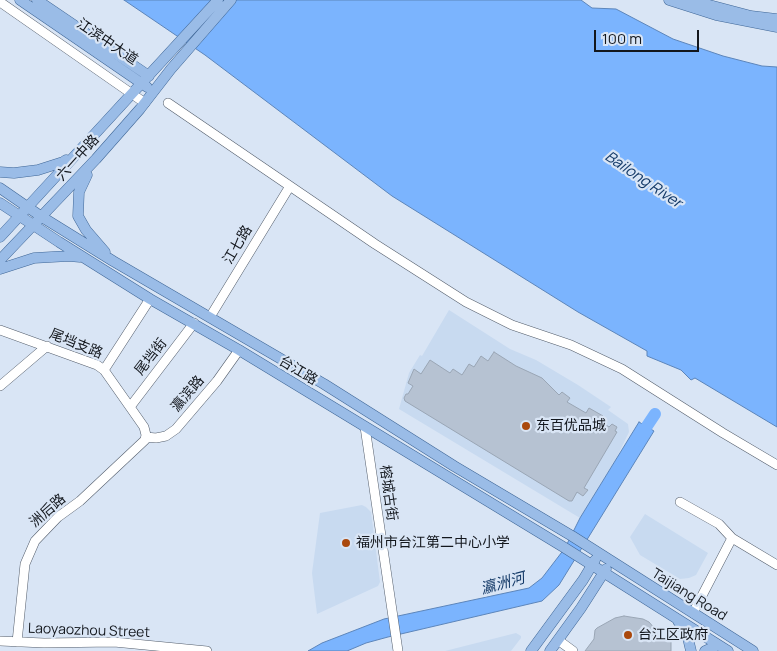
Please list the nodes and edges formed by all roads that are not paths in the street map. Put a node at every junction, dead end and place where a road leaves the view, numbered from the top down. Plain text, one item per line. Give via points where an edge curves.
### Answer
1 (20, 0) edge
2 (37, 0) edge
3 (218, 0) edge
4 (231, 0) edge
5 (669, 0) edge
6 (690, 0) edge
7 (0, 2) edge
8 (777, 19) edge
9 (777, 27) edge
10 (146, 80) junction
11 (153, 91) junction
12 (129, 98) junction
13 (145, 103) junction
14 (168, 103) dead end
15 (82, 146) junction
16 (96, 159) junction
17 (0, 172) edge
18 (290, 186) junction
19 (0, 188) edge
20 (0, 204) edge
21 (27, 207) junction
22 (19, 216) junction
23 (42, 217) junction
24 (33, 226) junction
25 (0, 237) edge
26 (0, 260) edge
27 (113, 261) junction
28 (90, 262) junction
29 (0, 269) edge
30 (150, 299) junction
31 (210, 317) junction
32 (194, 323) junction
33 (0, 330) edge
34 (47, 346) junction
35 (239, 350) junction
36 (104, 370) junction
37 (0, 386) edge
38 (130, 407) junction
39 (365, 427) junction
40 (146, 437) junction
41 (777, 465) edge
42 (680, 502) dead end
43 (732, 538) junction
44 (599, 554) junction
45 (610, 562) junction
46 (777, 565) edge
47 (592, 566) junction
48 (604, 574) junction
49 (670, 613) junction
50 (693, 613) junction
51 (558, 640) junction
52 (0, 641) edge
53 (17, 642) junction
54 (721, 649) edge
55 (207, 651) edge
56 (398, 651) edge
57 (531, 651) edge
58 (550, 651) edge
59 (572, 651) edge
60 (691, 651) edge
61 (705, 651) edge
62 (753, 651) edge

1 - 10 main road, 江滨中大道
2 - 10 main road, 江滨中大道
3 - 10 main road, 六一中路
4 - 11 main road, 六一中路
5 - 9 main road via 716,15
6 - 8 main road via 750,16
7 - 12 street
10 - 11 main road, 江滨中大道
10 - 12 main road, 六一中路
11 - 13 main road, 六一中路
12 - 13 street
12 - 15 main road, 六一中路
13 - 16 main road, 六一中路
14 - 18 street
15 - 17 main road via 63,162 46,169 14,174
15 - 21 main road, 六一中路
16 - 23 main road, 六一中路
16 - 27 main road via 79,192 78,216
18 - 31 street, 江七路
18 - 41 street via 466,302 512,325 572,345 622,368 722,434
19 - 21 main road, 台江路
20 - 22 main road, 台江路
21 - 22 main road, 六一中路
21 - 23 main road, 台江路
22 - 24 main road, 台江路
22 - 25 main road, 六一中路
23 - 24 main road, 六一中路
23 - 27 main road, 台江路
24 - 26 main road, 六一中路
24 - 28 main road, 台江路
27 - 31 main road, 台江路
28 - 29 main road via 69,256 49,256
28 - 30 main road, 台江路
30 - 32 main road, 台江路
30 - 36 street
31 - 44 main road, 台江路
32 - 35 main road, 台江路
32 - 38 street, 尾垱街
33 - 34 street, 尾垱支路
34 - 36 street, 尾垱支路
34 - 37 street
35 - 39 main road, 台江路
35 - 40 street, 瀛滨路 via 176,429 166,436
36 - 38 street, 尾垱支路
38 - 40 street, 尾垱支路 via 144,427
39 - 47 main road, 台江路
39 - 56 street, 榕城古街
40 - 53 street, 洲后路 via 35,541 25,564
42 - 43 street via 720,524
43 - 46 street
43 - 50 street
44 - 45 main road
44 - 47 main road
45 - 48 main road
45 - 50 main road, Taijiang Road
47 - 48 main road, Taijiang Road
47 - 57 main road
48 - 49 main road, Taijiang Road
48 - 51 main road
49 - 54 main road, Taijiang Road
49 - 60 main road via 687,634
50 - 62 main road, Taijiang Road
51 - 58 main road
51 - 59 street
52 - 53 street, Laoyaozhou Street
53 - 55 street, Laoyaozhou Street via 114,642
54 - 61 main road

